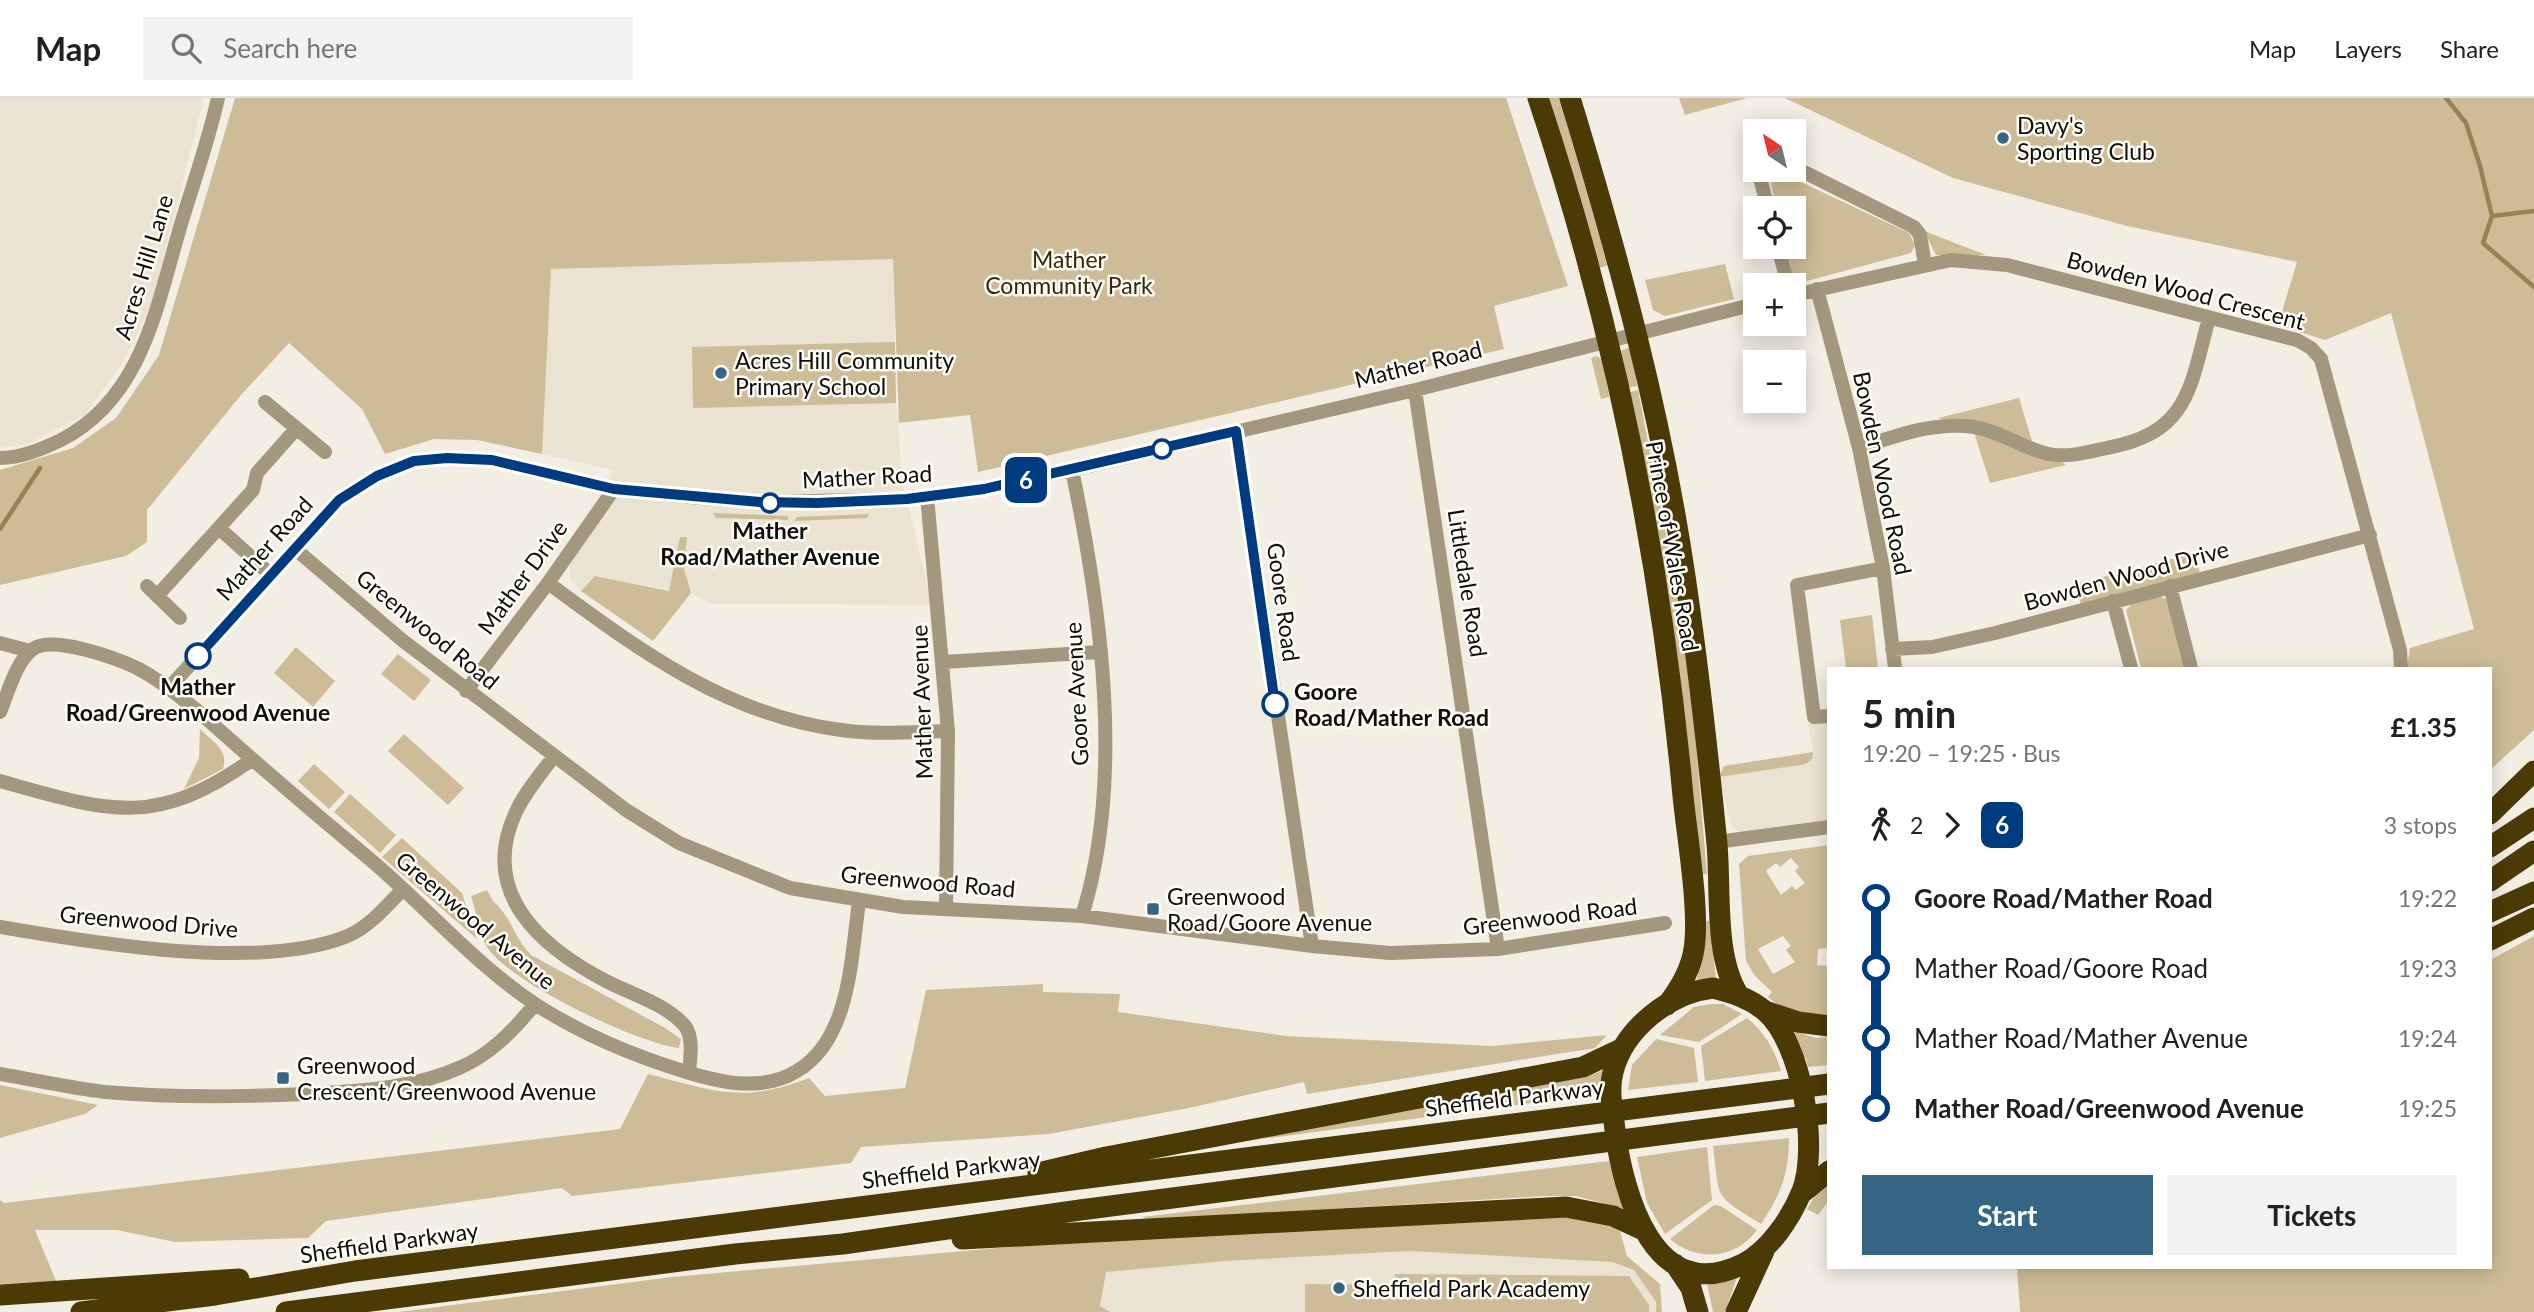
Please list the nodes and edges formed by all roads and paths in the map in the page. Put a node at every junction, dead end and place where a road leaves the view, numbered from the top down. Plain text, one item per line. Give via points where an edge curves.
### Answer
1 (218, 98) edge
2 (1538, 98) edge
3 (1570, 98) edge
4 (1806, 173) edge
5 (1925, 265) junction
6 (1817, 289) junction
7 (1806, 292) edge
8 (1743, 307) edge
9 (2209, 318) junction
10 (1638, 334) junction
11 (1606, 341) junction
12 (1415, 390) junction
13 (265, 402) dead end
14 (296, 429) junction
15 (1236, 431) junction
16 (1859, 447) junction
17 (325, 452) dead end
18 (0, 458) edge
19 (1072, 470) junction
20 (614, 489) junction
21 (927, 496) junction
22 (220, 529) junction
23 (2370, 536) junction
24 (294, 548) junction
25 (1883, 568) junction
26 (270, 574) junction
27 (548, 583) junction
28 (2170, 586) junction
29 (2113, 601) junction
30 (180, 618) dead end
31 (0, 643) edge
32 (1892, 649) junction
33 (30, 651) junction
34 (1099, 652) junction
35 (944, 662) junction
36 (1895, 667) edge
37 (2131, 667) edge
38 (2191, 667) edge
39 (2401, 667) edge
40 (169, 688) junction
41 (466, 691) junction
42 (0, 712) edge
43 (1827, 716) edge
44 (948, 730) junction
45 (554, 756) junction
46 (250, 761) junction
47 (2534, 769) edge
48 (0, 781) edge
49 (2492, 796) edge
50 (2492, 812) edge
51 (2534, 818) edge
52 (1827, 827) edge
53 (1717, 842) junction
54 (2492, 846) edge
55 (2534, 850) edge
56 (2492, 880) edge
57 (402, 890) junction
58 (2534, 892) edge
59 (859, 902) junction
60 (946, 908) junction
61 (2492, 911) edge
62 (1082, 916) junction
63 (2534, 918) edge
64 (1665, 923) dead end
65 (0, 927) edge
66 (2492, 939) edge
67 (1312, 946) junction
68 (1498, 949) junction
69 (1738, 994) junction
70 (535, 1004) junction
71 (1667, 1005) junction
72 (1766, 1012) junction
73 (1827, 1026) edge
74 (1621, 1049) junction
75 (689, 1073) junction
76 (0, 1074) edge
77 (1827, 1084) edge
78 (1827, 1114) edge
79 (1827, 1173) edge
80 (1801, 1194) junction
81 (916, 1200) junction
82 (1641, 1229) junction
83 (1768, 1243) junction
84 (844, 1244) junction
85 (1675, 1264) junction
86 (355, 1272) junction
87 (0, 1295) edge
88 (324, 1309) edge
89 (81, 1312) edge
90 (286, 1312) edge
91 (1698, 1312) edge
92 (1736, 1312) edge

1 - 18 street, Acres Hill Lane via 135,368 108,406 80,430 45,448
2 - 11 highway, Prince of Wales Road
3 - 10 highway, Prince of Wales Road
4 - 5 street via 1914,227 1920,235
5 - 6 street, Bowden Wood Crescent
5 - 9 street, Bowden Wood Crescent via 1973,260 2007,265
6 - 7 street, Bowden Wood Crescent
6 - 16 street, Bowden Wood Road
8 - 10 street
9 - 16 street via 2180,409 2136,443 2050,454 1998,433 1951,426
9 - 23 street, Bowden Wood Crescent via 2297,340 2320,359
10 - 11 street, Mather Road
10 - 53 highway, Prince of Wales Road via 1685,575
11 - 12 street, Mather Road
11 - 71 highway, Prince of Wales Road via 1656,583 1680,764 1695,928 1690,966
12 - 15 street, Mather Road
12 - 68 street, Littledale Road
13 - 14 street
14 - 17 street
14 - 22 street via 257,474 253,490
15 - 19 street, Mather Road
15 - 67 street, Goore Road
16 - 25 street, Bowden Wood Road
19 - 21 street, Mather Road
19 - 34 street, Goore Avenue
20 - 21 street, Mather Road via 760,502
20 - 24 street, Mather Road via 492,460 414,461 377,476 339,500
20 - 27 street, Mather Drive
21 - 35 street, Mather Avenue
22 - 26 street
22 - 30 street via 152,591
23 - 28 street, Bowden Wood Drive
23 - 39 street, Bowden Wood Crescent
24 - 26 street, Mather Road
24 - 41 street, Greenwood Road
25 - 32 street, Bowden Wood Road
25 - 43 street via 1797,585 1814,717
26 - 40 street, Mather Road
27 - 41 street, Mather Drive
27 - 44 street via 645,655 710,690 779,718 842,730
28 - 29 street, Bowden Wood Drive
28 - 38 street
29 - 32 street, Bowden Wood Drive via 1932,647
29 - 37 street
31 - 33 street, Greenwood Avenue
32 - 36 street, Bowden Wood Road
33 - 40 street, Greenwood Avenue via 41,644 62,645 136,668
33 - 42 street
34 - 35 street
34 - 62 street, Goore Avenue via 1103,783 1096,857
35 - 44 street, Mather Avenue
40 - 46 street, Greenwood Avenue
41 - 45 street, Greenwood Road
44 - 60 street, Mather Avenue
45 - 59 street, Greenwood Road via 679,843 790,888
45 - 75 street via 516,813 506,841 506,879 512,895 522,916 551,946 604,980 670,1013 687,1028
46 - 48 street via 196,794 165,806 131,809 78,803
46 - 57 street, Greenwood Avenue
47 - 49 highway
47 - 50 highway
51 - 54 highway
52 - 53 street
53 - 69 highway, Prince of Wales Road via 1726,965
55 - 56 highway
57 - 65 street, Greenwood Drive via 376,917 347,937 315,946 251,952 169,950
57 - 70 street, Greenwood Avenue
58 - 61 highway
59 - 60 street, Greenwood Road
59 - 75 street, Greenwood Avenue via 840,1010 825,1041 806,1064 762,1083 716,1082
60 - 62 street, Greenwood Road
62 - 67 street, Greenwood Road
63 - 66 highway
64 - 68 street, Greenwood Road
67 - 68 street, Greenwood Road via 1390,953
69 - 71 highway via 1699,990
69 - 72 highway
70 - 75 street, Greenwood Avenue via 642,1058
70 - 76 street via 518,1026 461,1068 391,1086 220,1098 103,1091
71 - 74 highway
72 - 73 highway
72 - 80 highway via 1787,1040 1797,1069 1808,1135
74 - 81 highway via 1583,1067 1107,1157
74 - 82 highway via 1611,1092 1619,1160
77 - 81 highway, Sheffield Parkway
78 - 84 highway
79 - 80 highway
80 - 83 highway
81 - 86 highway, Sheffield Parkway
82 - 84 highway via 1614,1216 1566,1207
82 - 85 highway
83 - 85 highway via 1749,1261 1724,1271 1703,1272
83 - 92 highway
84 - 88 highway via 735,1254
85 - 91 highway via 1691,1288
86 - 87 highway
86 - 89 highway, Sheffield Parkway
88 - 90 highway

